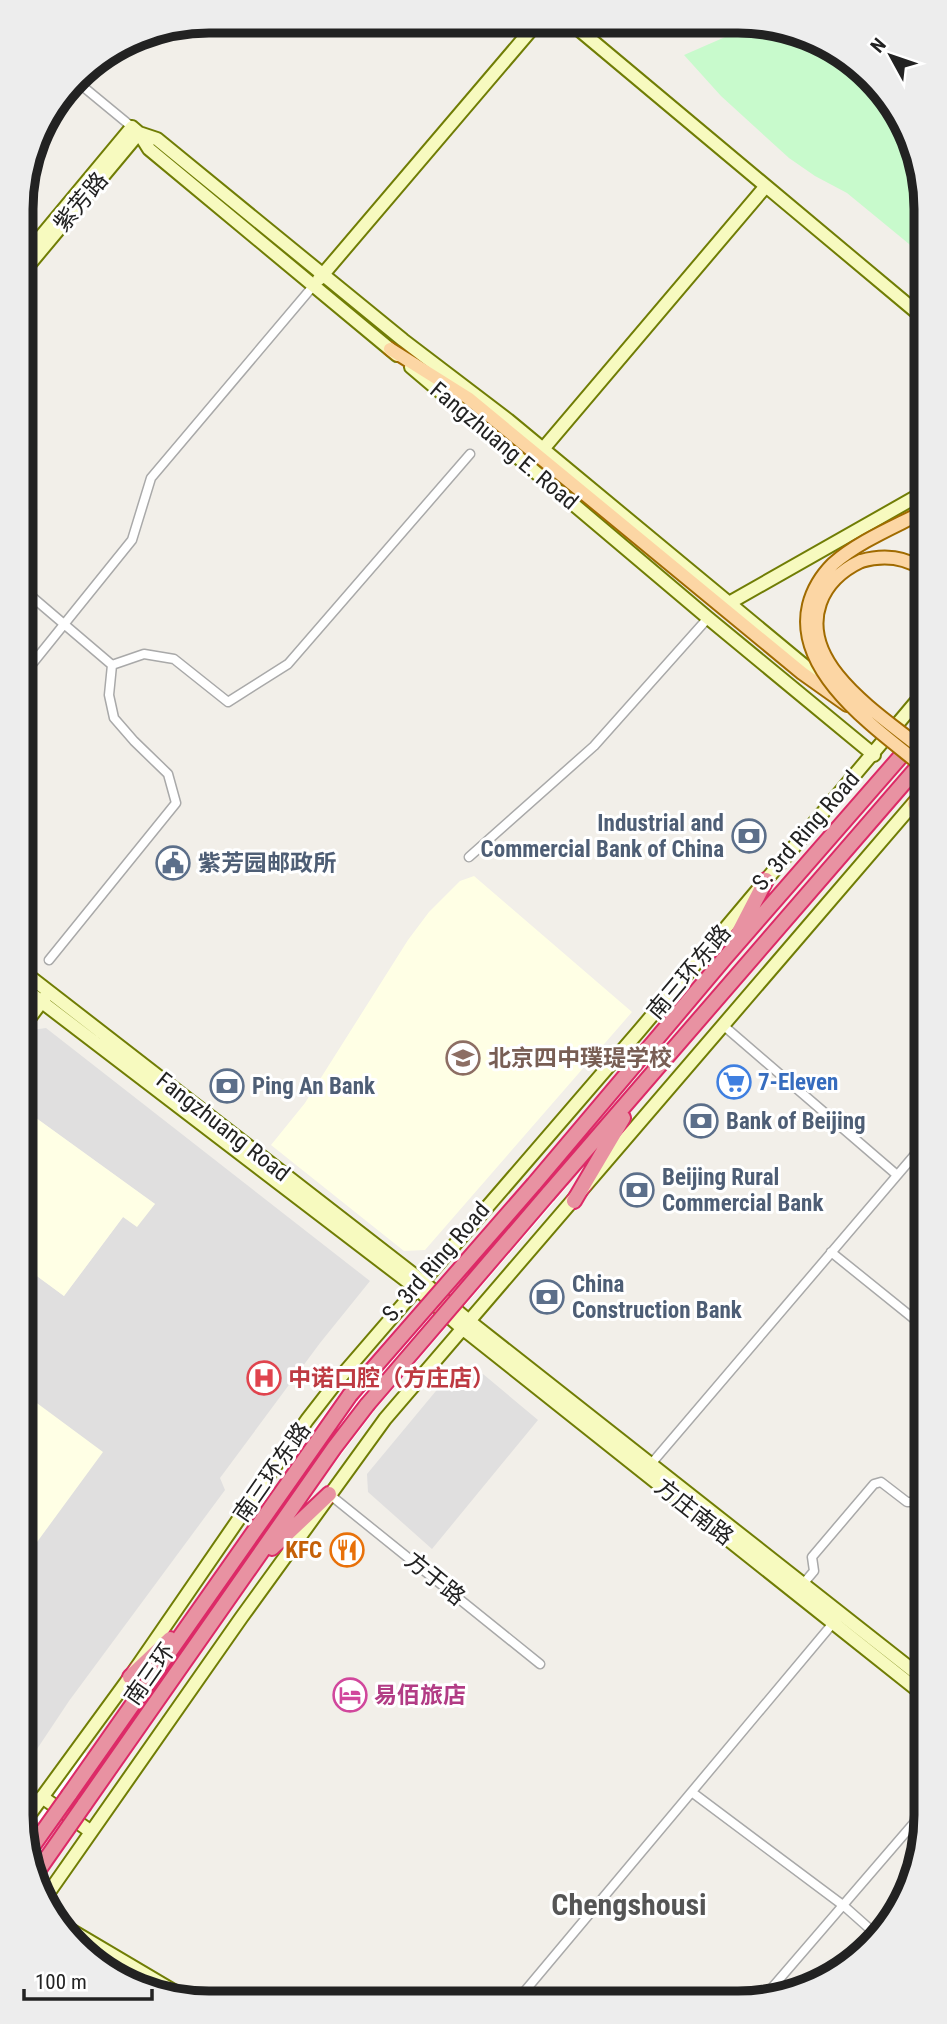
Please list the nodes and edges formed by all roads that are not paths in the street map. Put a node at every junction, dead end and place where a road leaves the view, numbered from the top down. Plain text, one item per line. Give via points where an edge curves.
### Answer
1 (528, 33) edge
2 (583, 33) edge
3 (83, 87) edge
4 (136, 130) junction
5 (766, 186) junction
6 (34, 246) edge
7 (34, 258) edge
8 (323, 274) junction
9 (314, 285) junction
10 (914, 310) edge
11 (390, 349) junction
12 (543, 449) junction
13 (470, 454) dead end
14 (914, 498) edge
15 (914, 517) edge
16 (914, 565) edge
17 (34, 599) edge
18 (729, 603) junction
19 (708, 618) junction
20 (65, 626) junction
21 (34, 663) edge
22 (112, 665) junction
23 (914, 705) edge
24 (862, 716) junction
25 (889, 736) junction
26 (914, 742) edge
27 (914, 742) edge
28 (874, 755) junction
29 (914, 757) edge
30 (914, 774) edge
31 (914, 805) edge
32 (469, 857) dead end
33 (766, 880) junction
34 (724, 959) junction
35 (49, 960) dead end
36 (34, 983) edge
37 (34, 992) edge
38 (45, 997) junction
39 (33, 1013) edge
40 (724, 1026) junction
41 (643, 1086) junction
42 (913, 1157) edge
43 (898, 1175) junction
44 (574, 1201) junction
45 (831, 1252) junction
46 (419, 1284) junction
47 (913, 1318) edge
48 (466, 1325) junction
49 (651, 1464) junction
50 (329, 1494) junction
51 (913, 1502) edge
52 (251, 1568) junction
53 (803, 1584) junction
54 (194, 1616) junction
55 (834, 1622) junction
56 (540, 1664) dead end
57 (913, 1671) edge
58 (130, 1677) junction
59 (913, 1686) edge
60 (692, 1793) junction
61 (41, 1797) junction
62 (33, 1809) edge
63 (913, 1825) edge
64 (90, 1831) junction
65 (36, 1842) edge
66 (41, 1866) edge
67 (49, 1887) edge
68 (844, 1906) junction
69 (871, 1930) edge
70 (84, 1938) edge
71 (160, 1983) edge
72 (773, 1987) edge
73 (525, 1991) edge

1 - 8 street
2 - 5 street
3 - 4 street
4 - 6 street, 紫芳路
4 - 7 street, 紫芳路
4 - 8 street via 157,139
4 - 9 street, Fangzhuang E. Road via 149,149
5 - 10 street
5 - 12 street
8 - 9 street
8 - 12 street
9 - 11 street, Fangzhuang E. Road
9 - 20 street via 151,478 132,540
11 - 19 street, Fangzhuang E. Road
11 - 24 main road, bridge via 468,398 802,673
12 - 18 street
13 - 22 street via 288,664 228,702 174,659 145,654
14 - 18 street
15 - 24 main road, bridge via 834,563 810,602 808,636 815,658
16 - 26 main road, bridge via 892,557 861,561 836,577 817,615 820,646 830,665 854,692
17 - 20 street
18 - 25 street
19 - 28 street, Fangzhuang E. Road
19 - 32 street via 594,746
20 - 21 street
20 - 22 street
22 - 35 street via 109,695 114,718 168,774 176,803
23 - 25 street, 南三环东路
24 - 29 main road, bridge
25 - 28 street, 南三环东路
27 - 34 highway, S. 3rd Ring Road
28 - 33 street, 南三环东路
30 - 41 highway, S. 3rd Ring Road
31 - 40 street
33 - 34 highway
33 - 46 street, 南三环东路
34 - 54 highway, S. 3rd Ring Road, bridge via 350,1395
36 - 38 street, Fangzhuang Road
37 - 38 street
38 - 39 street
38 - 46 street, Fangzhuang Road
40 - 43 street
40 - 44 street
41 - 44 highway
41 - 52 highway, S. 3rd Ring Road, bridge via 367,1405
42 - 43 street
43 - 45 street
44 - 48 street
45 - 47 street
45 - 49 street
46 - 48 street, Fangzhuang Road
46 - 58 street, 南三环东路 via 307,1420
48 - 49 street, 方庄南路
48 - 50 street via 385,1419
48 - 55 street, 方庄南路
49 - 53 street, 方庄南路
50 - 52 highway
50 - 56 street, 方于路
50 - 64 street
51 - 53 street via 881,1482 874,1484 812,1557 814,1571
52 - 66 highway, 南三环, bridge
53 - 57 street, 方庄南路
54 - 58 highway
54 - 65 highway, S. 3rd Ring Road, bridge
55 - 59 street, 方庄南路
55 - 60 street
58 - 61 street, 南三环东路
60 - 68 street
60 - 73 street
61 - 62 street, 南三环东路
61 - 64 street
63 - 68 street
64 - 67 street
68 - 69 street
68 - 72 street
70 - 71 street

